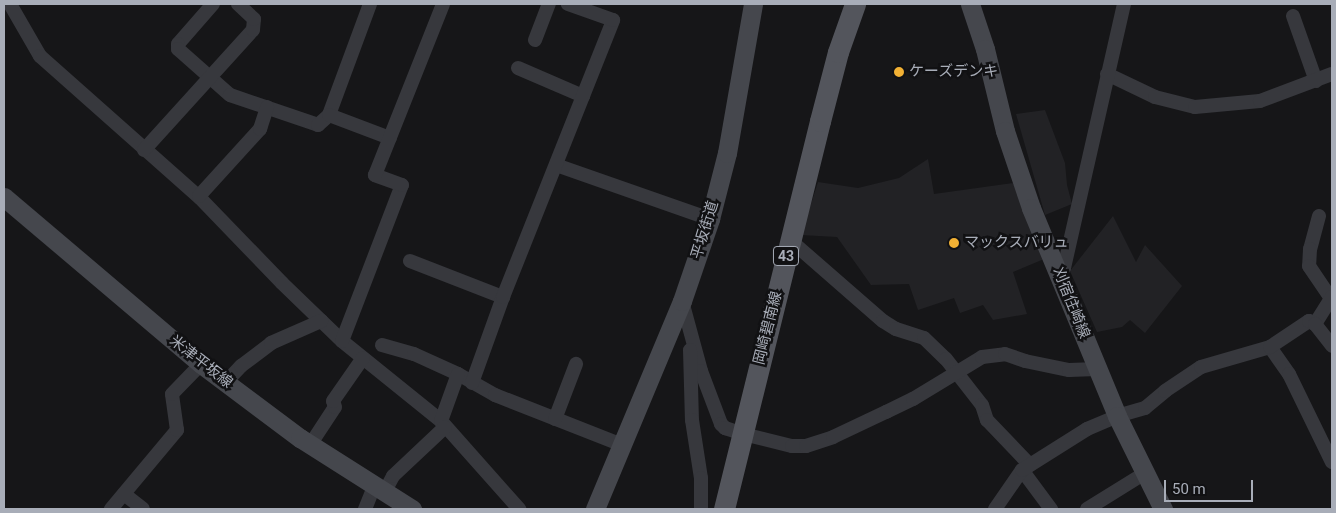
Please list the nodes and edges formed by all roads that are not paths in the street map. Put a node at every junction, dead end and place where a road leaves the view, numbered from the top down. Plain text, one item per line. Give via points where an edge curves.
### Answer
1 (10, 4) edge
2 (213, 4) edge
3 (238, 4) edge
4 (370, 4) edge
5 (442, 4) edge
6 (549, 4) edge
7 (568, 4) edge
8 (753, 4) edge
9 (855, 4) edge
10 (970, 4) edge
11 (1124, 4) edge
12 (1293, 16) dead end
13 (535, 40) dead end
14 (518, 68) dead end
15 (1107, 74) junction
16 (1332, 74) edge
17 (209, 77) junction
18 (1316, 81) junction
19 (583, 96) junction
20 (267, 107) junction
21 (329, 115) junction
22 (390, 138) junction
23 (144, 150) junction
24 (556, 165) junction
25 (199, 196) junction
26 (4, 198) edge
27 (1319, 216) dead end
28 (710, 219) junction
29 (790, 240) junction
30 (410, 261) dead end
31 (1059, 271) junction
32 (503, 297) junction
33 (1332, 299) edge
34 (682, 301) junction
35 (321, 321) junction
36 (690, 321) junction
37 (1315, 324) junction
38 (342, 341) junction
39 (382, 345) dead end
40 (1270, 346) junction
41 (1332, 346) edge
42 (362, 358) junction
43 (201, 364) junction
44 (576, 364) dead end
45 (1097, 368) junction
46 (958, 372) junction
47 (458, 374) junction
48 (226, 382) junction
49 (472, 383) junction
50 (1117, 416) junction
51 (555, 419) junction
52 (443, 424) junction
53 (743, 434) junction
54 (310, 445) junction
55 (622, 445) junction
56 (1332, 462) edge
57 (1026, 467) junction
58 (1145, 473) junction
59 (379, 490) junction
60 (124, 494) junction
61 (111, 509) edge
62 (143, 509) edge
63 (365, 509) edge
64 (412, 509) edge
65 (518, 509) edge
66 (595, 509) edge
67 (701, 509) edge
68 (724, 509) edge
69 (995, 509) edge
70 (1051, 509) edge
71 (1087, 509) edge
72 (1163, 509) edge

1 - 23 street via 40,56
2 - 17 street via 178,44 178,49
3 - 17 street via 254,19 253,30
4 - 21 street
5 - 22 street
6 - 13 street
7 - 19 street via 613,20
8 - 28 main road, 平坂街道 via 726,153
9 - 29 main road, 岡崎碧南線 / 43 via 838,52
10 - 31 main road, 刈宿住崎線 via 1016,166
11 - 15 street
12 - 18 street
14 - 19 street
15 - 18 street via 1155,98 1194,107 1260,101
15 - 31 street via 1064,268
16 - 18 street
17 - 20 street via 225,92
17 - 23 street
19 - 24 street
20 - 21 street via 318,125
20 - 25 street via 260,129
21 - 22 street
22 - 38 street via 375,175 402,185
23 - 25 street
24 - 28 street
24 - 32 street
25 - 35 street
26 - 43 main road, 米津平坂線
27 - 33 street via 1309,266
28 - 34 main road, 平坂街道
29 - 46 street via 883,321 924,338
29 - 53 main road, 岡崎碧南線 / 43
30 - 32 street
31 - 45 main road, 刈宿住崎線
32 - 49 street
33 - 37 street
34 - 36 street
34 - 55 main road, 平坂街道
35 - 38 street
35 - 48 street via 271,343
36 - 53 street via 701,371 721,424
36 - 67 street via 692,420 701,478
37 - 40 street via 1310,321
37 - 41 street
38 - 42 street
39 - 47 street via 414,354
40 - 50 street via 1201,367 1145,408
40 - 56 street via 1289,374
42 - 52 street
42 - 54 street via 333,401 334,407
43 - 48 main road, 米津平坂線
43 - 60 street via 172,394 177,430
44 - 51 street
45 - 46 street via 1069,370 1005,354 982,357
45 - 50 main road, 刈宿住崎線
46 - 53 street via 886,412 806,446 792,446
46 - 57 street via 982,405 987,420
47 - 49 street
47 - 52 street
48 - 54 main road, 米津平坂線
49 - 51 street
50 - 57 street via 1087,429
50 - 58 main road, 刈宿住崎線
51 - 55 street
52 - 59 street
52 - 65 street
53 - 68 main road, 岡崎碧南線 / 43
54 - 59 main road, 米津平坂線
55 - 66 main road, 平坂街道
57 - 69 street
57 - 70 street
58 - 71 street
58 - 72 main road, 刈宿住崎線
59 - 63 street
59 - 64 main road, 米津平坂線
60 - 61 street
60 - 62 street

